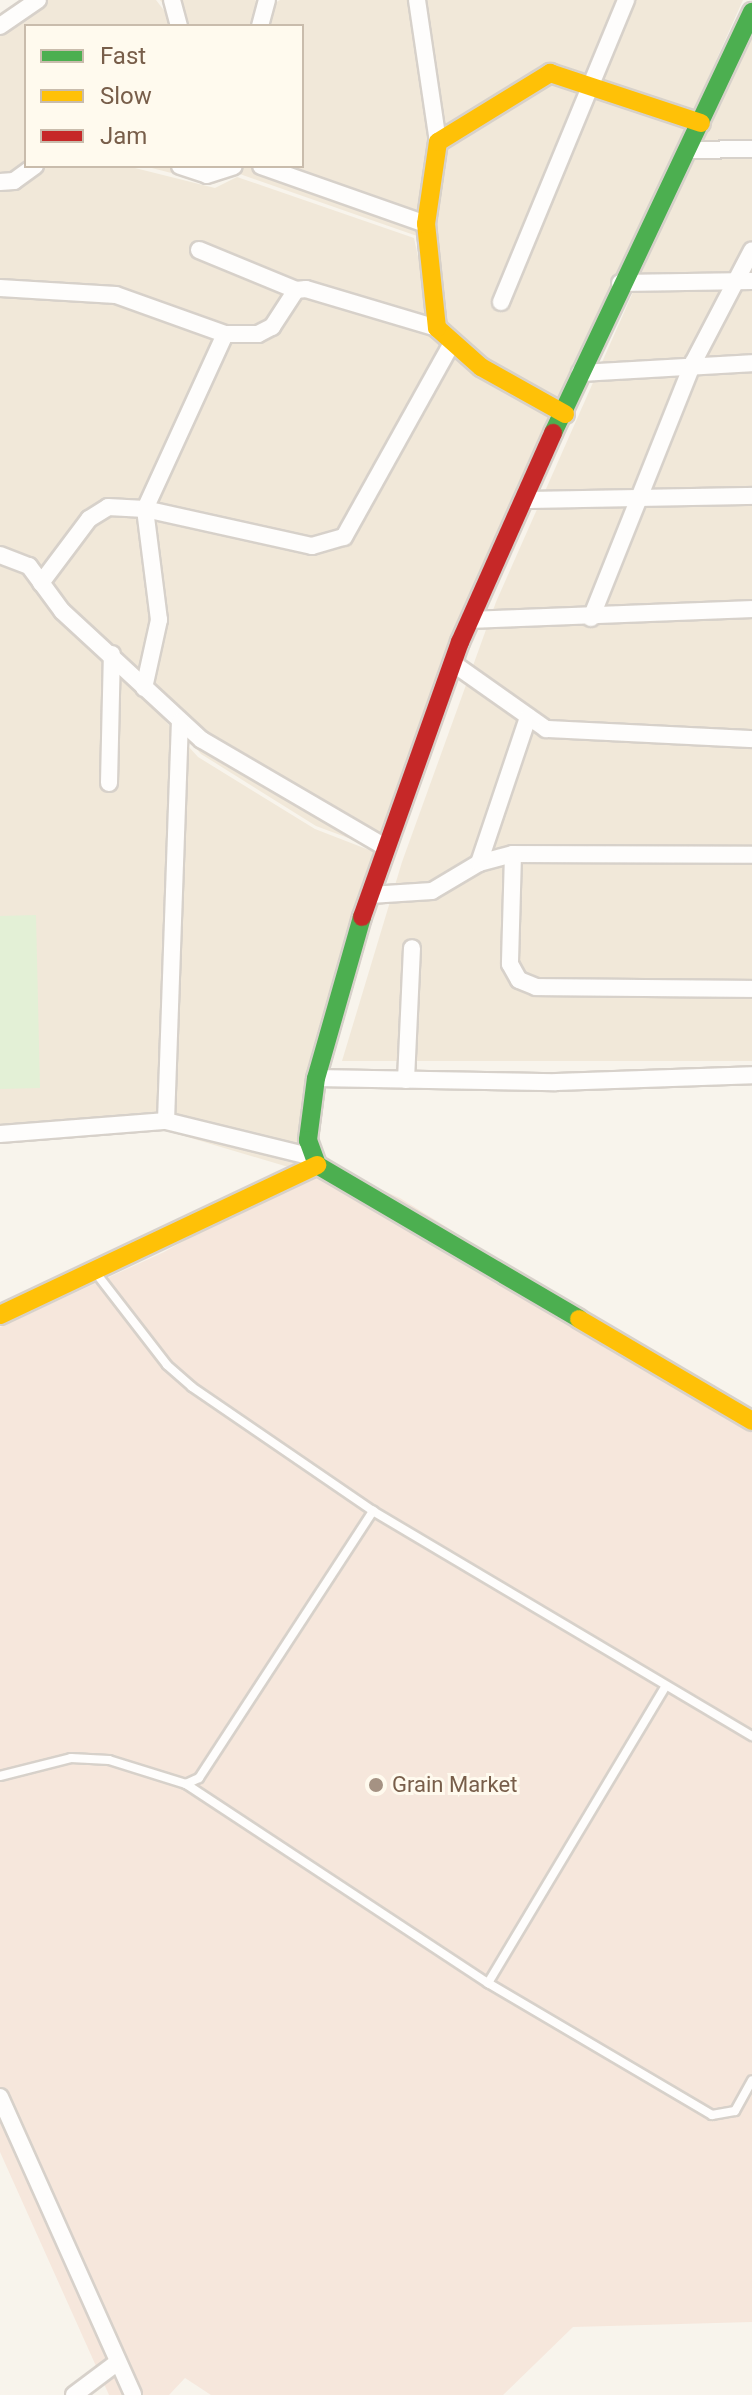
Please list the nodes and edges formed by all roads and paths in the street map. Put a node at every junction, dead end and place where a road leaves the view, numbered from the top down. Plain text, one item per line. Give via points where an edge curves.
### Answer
1 (38, 0) edge
2 (172, 0) edge
3 (267, 0) edge
4 (417, 0) edge
5 (626, 0) edge
6 (751, 18) edge
7 (178, 24) edge
8 (261, 24) edge
9 (0, 26) edge
10 (591, 85) junction
11 (701, 123) junction
12 (438, 142) junction
13 (752, 149) edge
14 (689, 150) junction
15 (32, 168) edge
16 (186, 168) edge
17 (228, 168) edge
18 (267, 168) edge
19 (0, 182) edge
20 (426, 224) junction
21 (199, 250) dead end
22 (752, 250) edge
23 (746, 282) edge
24 (620, 283) junction
25 (0, 288) edge
26 (296, 290) junction
27 (501, 302) dead end
28 (437, 328) junction
29 (225, 334) junction
30 (451, 345) junction
31 (693, 363) junction
32 (752, 363) edge
33 (580, 373) junction
34 (565, 414) junction
35 (752, 496) edge
36 (641, 498) junction
37 (523, 500) junction
38 (145, 509) junction
39 (0, 555) edge
40 (41, 583) junction
41 (752, 609) edge
42 (591, 618) junction
43 (470, 620) junction
44 (112, 654) junction
45 (454, 664) junction
46 (144, 688) junction
47 (528, 717) junction
48 (180, 721) junction
49 (752, 739) edge
50 (109, 783) dead end
51 (387, 848) junction
52 (513, 854) junction
53 (752, 855) edge
54 (479, 863) junction
55 (370, 895) junction
56 (412, 948) dead end
57 (752, 989) edge
58 (752, 1075) edge
59 (316, 1078) junction
60 (406, 1080) junction
61 (166, 1121) junction
62 (0, 1134) edge
63 (313, 1160) junction
64 (95, 1272) junction
65 (0, 1315) edge
66 (752, 1421) edge
67 (373, 1511) junction
68 (666, 1686) junction
69 (752, 1736) edge
70 (0, 1776) edge
71 (186, 1784) junction
72 (488, 1983) junction
73 (752, 2080) edge
74 (743, 2095) junction
75 (0, 2097) edge
76 (752, 2100) edge
77 (118, 2362) junction
78 (74, 2395) edge
79 (133, 2395) edge

1 - 9 street
2 - 7 street
3 - 8 street
4 - 12 street
5 - 10 street
6 - 11 street
10 - 11 street
10 - 12 street via 568,75 534,78
10 - 27 street
11 - 14 street
12 - 20 street
13 - 14 street
14 - 24 street
15 - 19 street via 14,181
16 - 17 street via 207,175
18 - 20 street
20 - 28 street
21 - 26 street
22 - 23 street
23 - 24 street
23 - 31 street
24 - 33 street
25 - 29 street via 116,295
26 - 28 street
26 - 29 street via 272,327 258,334
28 - 30 street
29 - 38 street
30 - 34 street
30 - 38 street via 344,537 312,546
31 - 32 street
31 - 33 street
31 - 36 street
33 - 34 street
34 - 37 street
35 - 36 street
36 - 37 street
36 - 42 street
37 - 43 street
38 - 40 street via 98,510
38 - 46 street via 159,607
39 - 40 street via 29,566
40 - 44 street via 62,611
41 - 42 street
42 - 43 street
43 - 45 street
44 - 46 street
44 - 50 street
45 - 47 street
45 - 51 street
46 - 48 street
47 - 49 street via 565,732
47 - 54 street
48 - 51 street via 306,805
48 - 61 street
51 - 55 street
52 - 53 street
52 - 54 street
52 - 57 street via 510,964 519,980 536,987
54 - 55 street via 432,891
55 - 59 street
56 - 60 street
58 - 60 street
59 - 60 street
59 - 63 street
61 - 62 street
61 - 63 street
63 - 64 street
63 - 66 street
64 - 65 street
64 - 67 lane via 167,1365 192,1387
67 - 68 lane
67 - 71 lane via 211,1767
68 - 69 lane
68 - 72 lane
70 - 71 lane via 71,1758 109,1760
71 - 72 lane
72 - 74 lane via 712,2115 735,2111
73 - 74 lane
74 - 76 lane
75 - 77 street
77 - 78 street
77 - 79 street

